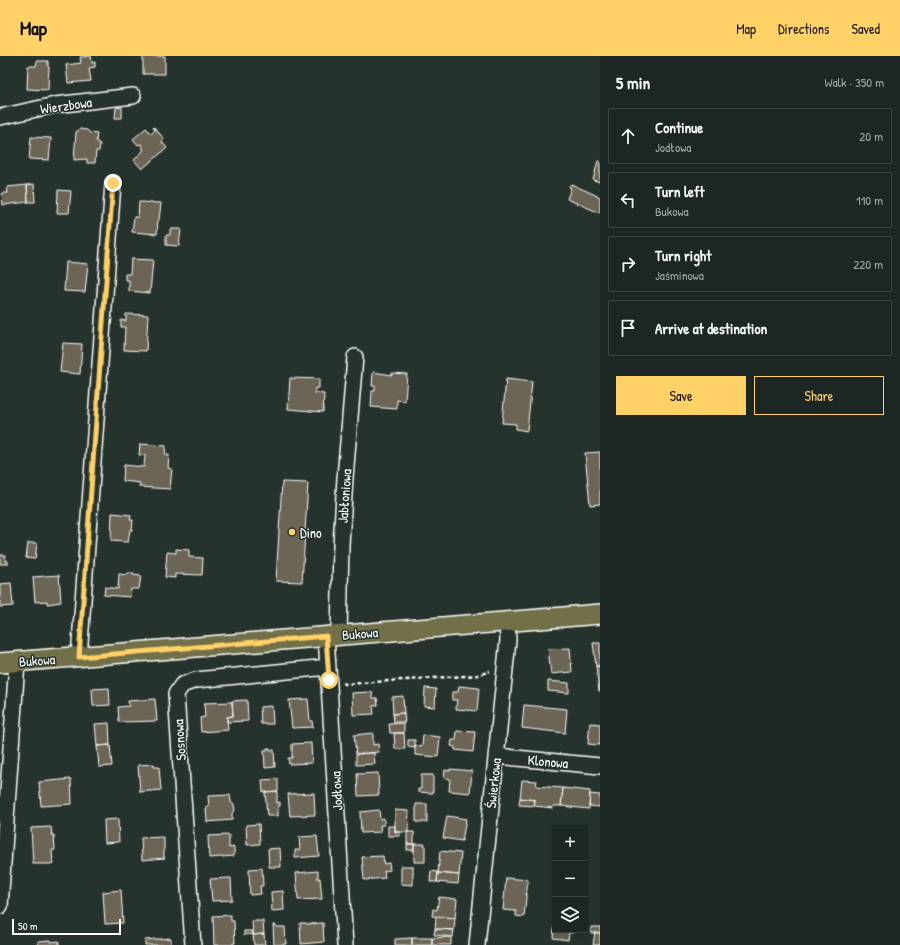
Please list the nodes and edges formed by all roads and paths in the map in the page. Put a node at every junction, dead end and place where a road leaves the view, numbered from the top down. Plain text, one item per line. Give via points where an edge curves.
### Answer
1 (133, 96) dead end
2 (0, 117) edge
3 (113, 183) dead end
4 (355, 357) dead end
5 (600, 614) edge
6 (507, 622) junction
7 (333, 636) junction
8 (79, 657) junction
9 (9, 663) edge
10 (328, 668) junction
11 (504, 670) junction
12 (340, 681) dead end
13 (496, 756) junction
14 (600, 766) edge
15 (2, 856) edge
16 (0, 906) edge
17 (193, 945) edge
18 (345, 945) edge
19 (477, 945) edge

1 - 2 street, Wierzbowa via 55,105
3 - 8 street
4 - 7 street, Jabłoniowa
5 - 6 main road, Bukowa
6 - 7 main road, Bukowa
6 - 11 street, Świerkowa via 508,640
7 - 8 main road, Bukowa
7 - 10 street, Jodłowa
8 - 9 main road, Bukowa
9 - 15 street
10 - 17 street, Sosnowa via 196,680 182,685 176,694
10 - 18 street, Jodłowa
11 - 12 path via 479,675 344,684
11 - 13 street, Świerkowa
13 - 14 street, Klonowa
13 - 19 street, Świerkowa
15 - 16 street

